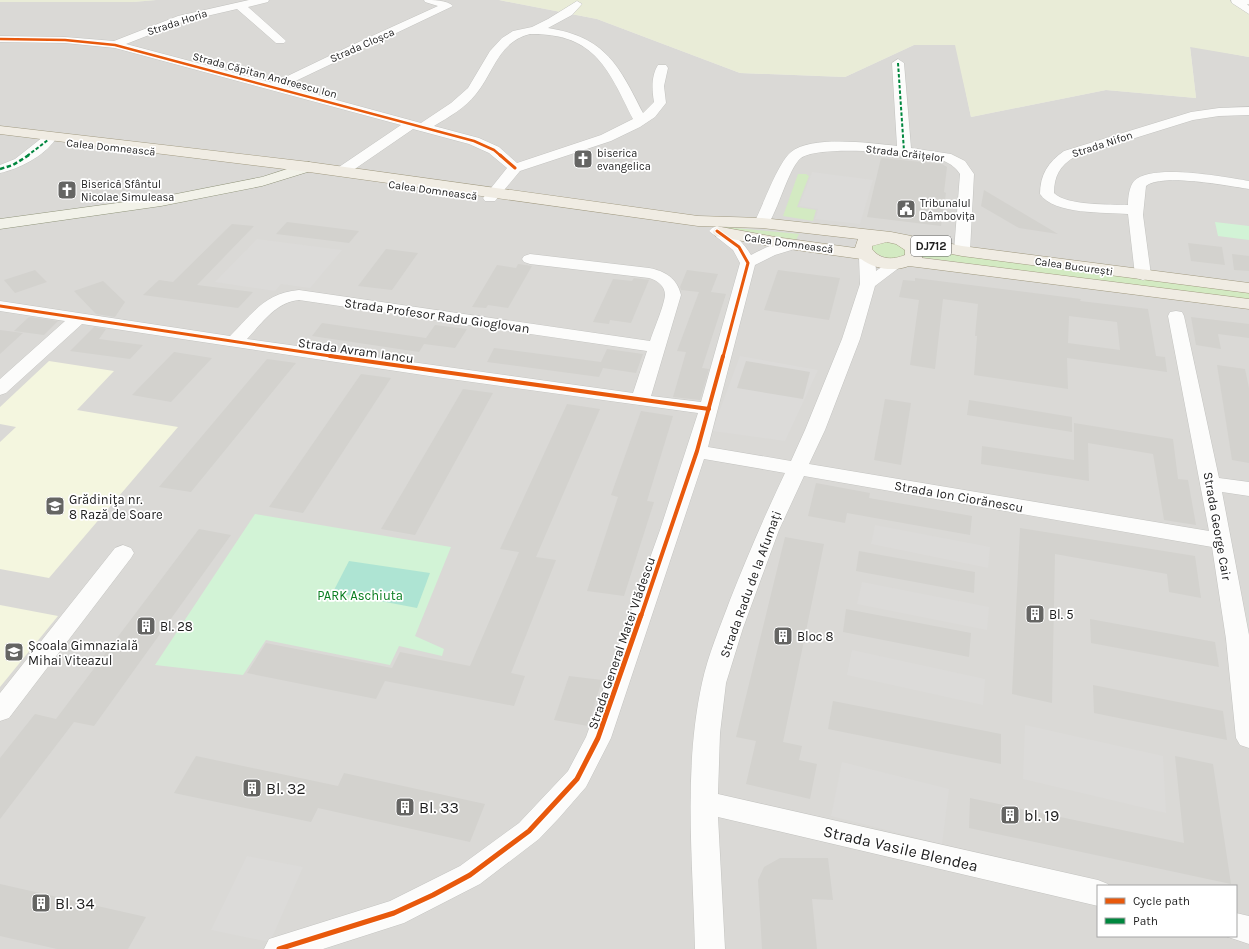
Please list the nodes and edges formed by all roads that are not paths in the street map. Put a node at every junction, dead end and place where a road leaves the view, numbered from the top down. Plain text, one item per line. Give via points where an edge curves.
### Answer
1 (264, 0) edge
2 (429, 0) edge
3 (1249, 1) edge
4 (577, 4) dead end
5 (238, 5) junction
6 (1249, 11) edge
7 (535, 30) junction
8 (0, 39) edge
9 (280, 41) dead end
10 (115, 45) junction
11 (898, 62) dead end
12 (662, 68) dead end
13 (274, 86) junction
14 (1249, 111) edge
15 (640, 120) junction
16 (417, 126) junction
17 (0, 130) edge
18 (0, 134) edge
19 (48, 140) junction
20 (904, 152) junction
21 (515, 168) junction
22 (0, 169) edge
23 (304, 169) junction
24 (341, 172) junction
25 (1249, 185) edge
26 (492, 196) junction
27 (1135, 210) junction
28 (762, 223) junction
29 (0, 224) edge
30 (717, 232) junction
31 (880, 237) junction
32 (900, 239) junction
33 (793, 245) junction
34 (962, 251) junction
35 (866, 255) junction
36 (530, 259) dead end
37 (902, 262) junction
38 (748, 263) junction
39 (1143, 275) junction
40 (868, 284) junction
41 (1249, 288) edge
42 (1249, 304) edge
43 (0, 306) edge
44 (1176, 316) dead end
45 (78, 318) junction
46 (234, 342) junction
47 (658, 347) junction
48 (0, 389) edge
49 (640, 400) junction
50 (709, 409) junction
51 (697, 451) junction
52 (797, 468) junction
53 (1212, 484) junction
54 (1249, 489) edge
55 (1222, 541) junction
56 (124, 553) dead end
57 (0, 711) edge
58 (1249, 738) edge
59 (704, 802) junction
60 (1097, 894) edge
61 (1237, 927) edge
62 (1249, 930) edge
63 (279, 949) edge
64 (710, 949) edge

1 - 5 street, Strada Horia
2 - 13 street, Strada Cloșca via 448,6
3 - 6 street via 1236,1
4 - 7 street via 560,18
5 - 9 street
5 - 10 street, Strada Horia via 182,18
7 - 15 street via 564,34 600,54 610,65
7 - 16 street via 505,41 466,96
8 - 10 street, Strada Căpitan Andreescu Ion via 65,40
10 - 13 street, Strada Căpitan Andreescu Ion
11 - 20 street
12 - 15 street via 658,86 660,103
13 - 16 street, Strada Căpitan Andreescu Ion
14 - 27 street, Strada Nifon via 1219,112 1179,119 1080,150 1060,160 1053,168 1047,183 1047,194 1052,200 1080,206
15 - 21 street via 606,138
16 - 21 street, Strada Căpitan Andreescu Ion via 494,150
16 - 24 street
17 - 23 main road, Calea Domnească
18 - 19 main road, Calea Domnească
19 - 22 street via 18,164
19 - 23 main road, Calea Domnească
20 - 28 street, Strada Crăițelor via 850,146 821,147 802,152 796,155 790,164
20 - 34 street, Strada Crăițelor via 946,157 964,168 968,189
21 - 26 street
23 - 24 main road, Calea Domnească
23 - 26 main road, Calea Domnească
23 - 29 street via 186,197 105,211
24 - 26 main road, Calea Domnească
25 - 27 street via 1172,176 1150,178 1139,185
26 - 28 main road, Calea Domnească via 698,221
26 - 30 main road, Calea Domnească
27 - 39 street
28 - 31 main road
30 - 33 main road, Calea Domnească
30 - 38 street via 739,247
31 - 32 main road, Calea București
31 - 35 main road via 866,241 862,249
32 - 34 main road, Calea București / DJ712
32 - 37 main road via 914,250 913,258
33 - 35 main road, Calea Domnească
33 - 38 street via 769,252
34 - 39 main road, Calea București / DJ712
35 - 37 main road, Calea Domnească via 880,262
35 - 40 street, Strada Radu de la Afumați
36 - 47 street via 649,273 663,277 672,287 673,295
37 - 40 street
37 - 42 main road, Calea București
38 - 50 street, Strada General Matei Vlădescu
39 - 41 main road, Calea București
40 - 52 street, Strada Radu de la Afumați via 816,430
43 - 45 street, Strada Avram Iancu
44 - 53 street, Strada George Cair
45 - 46 street, Strada Avram Iancu
45 - 48 street
46 - 47 street, Strada Profesor Radu Gioglovan via 275,300 299,295
46 - 49 street, Strada Avram Iancu
47 - 49 street
49 - 50 street, Strada Avram Iancu
50 - 51 street, Strada General Matei Vlădescu
51 - 52 street, Strada Ion Ciorănescu
51 - 63 street, Strada General Matei Vlădescu via 598,738 586,764 566,793 529,831 500,854 470,875 434,895 394,913
52 - 55 street, Strada Ion Ciorănescu
52 - 59 street, Strada Radu de la Afumați via 765,537 731,628 714,683 707,734
53 - 54 street
53 - 55 street, Strada George Cair
55 - 58 street, Strada George Cair via 1238,639
56 - 57 street
59 - 60 street, Strada Vasile Blendea
59 - 64 street, Strada Radu de la Afumați
61 - 62 street

